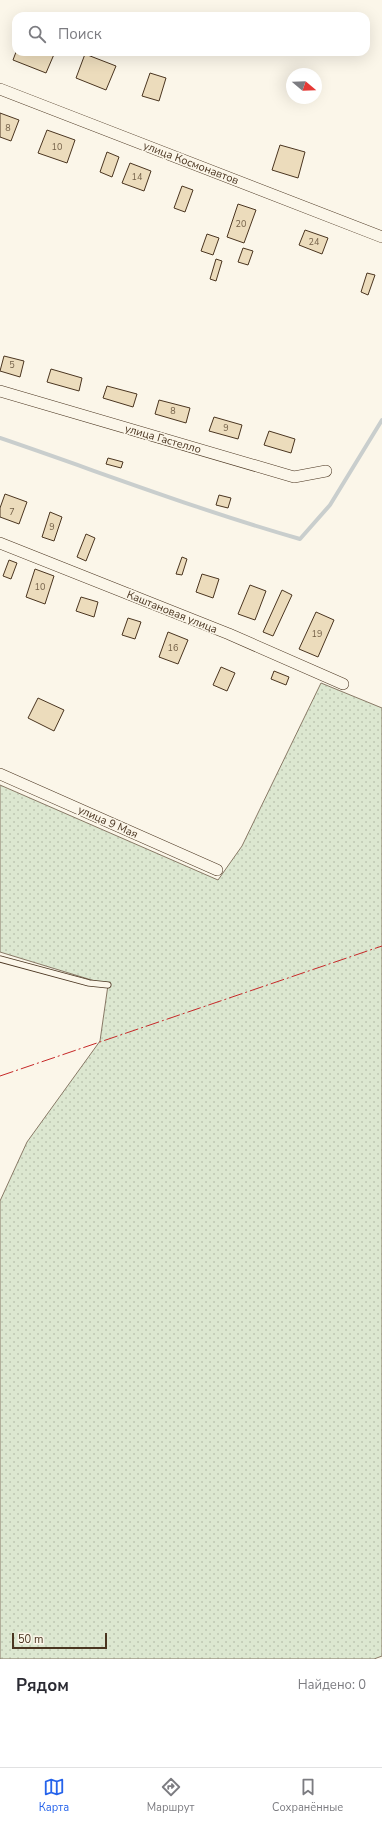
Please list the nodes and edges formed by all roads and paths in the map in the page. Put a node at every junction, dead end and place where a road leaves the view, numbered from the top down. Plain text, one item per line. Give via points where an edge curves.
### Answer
1 (0, 89) edge
2 (382, 237) edge
3 (0, 391) edge
4 (326, 471) dead end
5 (0, 544) edge
6 (343, 684) dead end
7 (0, 774) edge
8 (217, 870) dead end
9 (0, 959) edge
10 (108, 985) dead end

1 - 2 street, улица Космонавтов
3 - 4 street, улица Гастелло via 294,477
5 - 6 street, Каштановая улица via 229,634
7 - 8 street, улица 9 Мая
9 - 10 lane via 89,984

